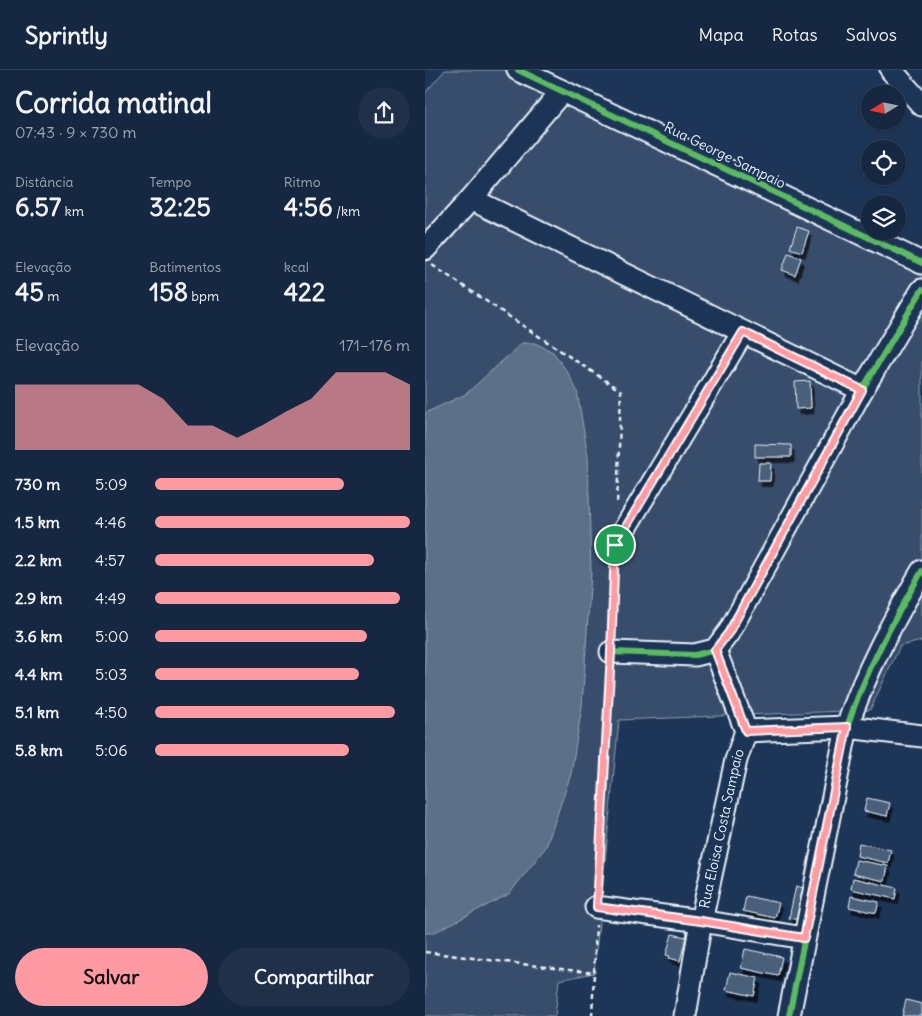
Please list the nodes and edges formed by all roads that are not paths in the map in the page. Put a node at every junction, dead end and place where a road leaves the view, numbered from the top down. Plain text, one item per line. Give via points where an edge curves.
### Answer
1 (518, 70) edge
2 (891, 70) edge
3 (563, 91) junction
4 (922, 104) edge
5 (471, 198) junction
6 (425, 250) edge
7 (922, 263) edge
8 (922, 290) edge
9 (743, 332) junction
10 (862, 390) junction
11 (615, 545) road end
12 (922, 571) edge
13 (715, 650) junction
14 (611, 652) road end
15 (847, 727) junction
16 (746, 731) junction
17 (922, 736) edge
18 (597, 907) road end
19 (701, 921) junction
20 (804, 938) junction
21 (685, 1016) edge
22 (789, 1016) edge

1 - 3 street, Rua George Sampaio
2 - 4 street
3 - 5 street
3 - 7 street, Rua George Sampaio
5 - 6 street
5 - 9 street
8 - 10 street
9 - 10 street
9 - 11 street
10 - 13 street via 729,632
12 - 15 street via 887,634 857,697
13 - 14 street via 695,655
13 - 16 street
15 - 16 street
15 - 17 street
15 - 20 street
16 - 19 street, Rua Eloisa Costa Sampaio via 736,760
18 - 19 street
19 - 20 street
19 - 21 street, Rua Eloisa Costa Sampaio
20 - 22 street

